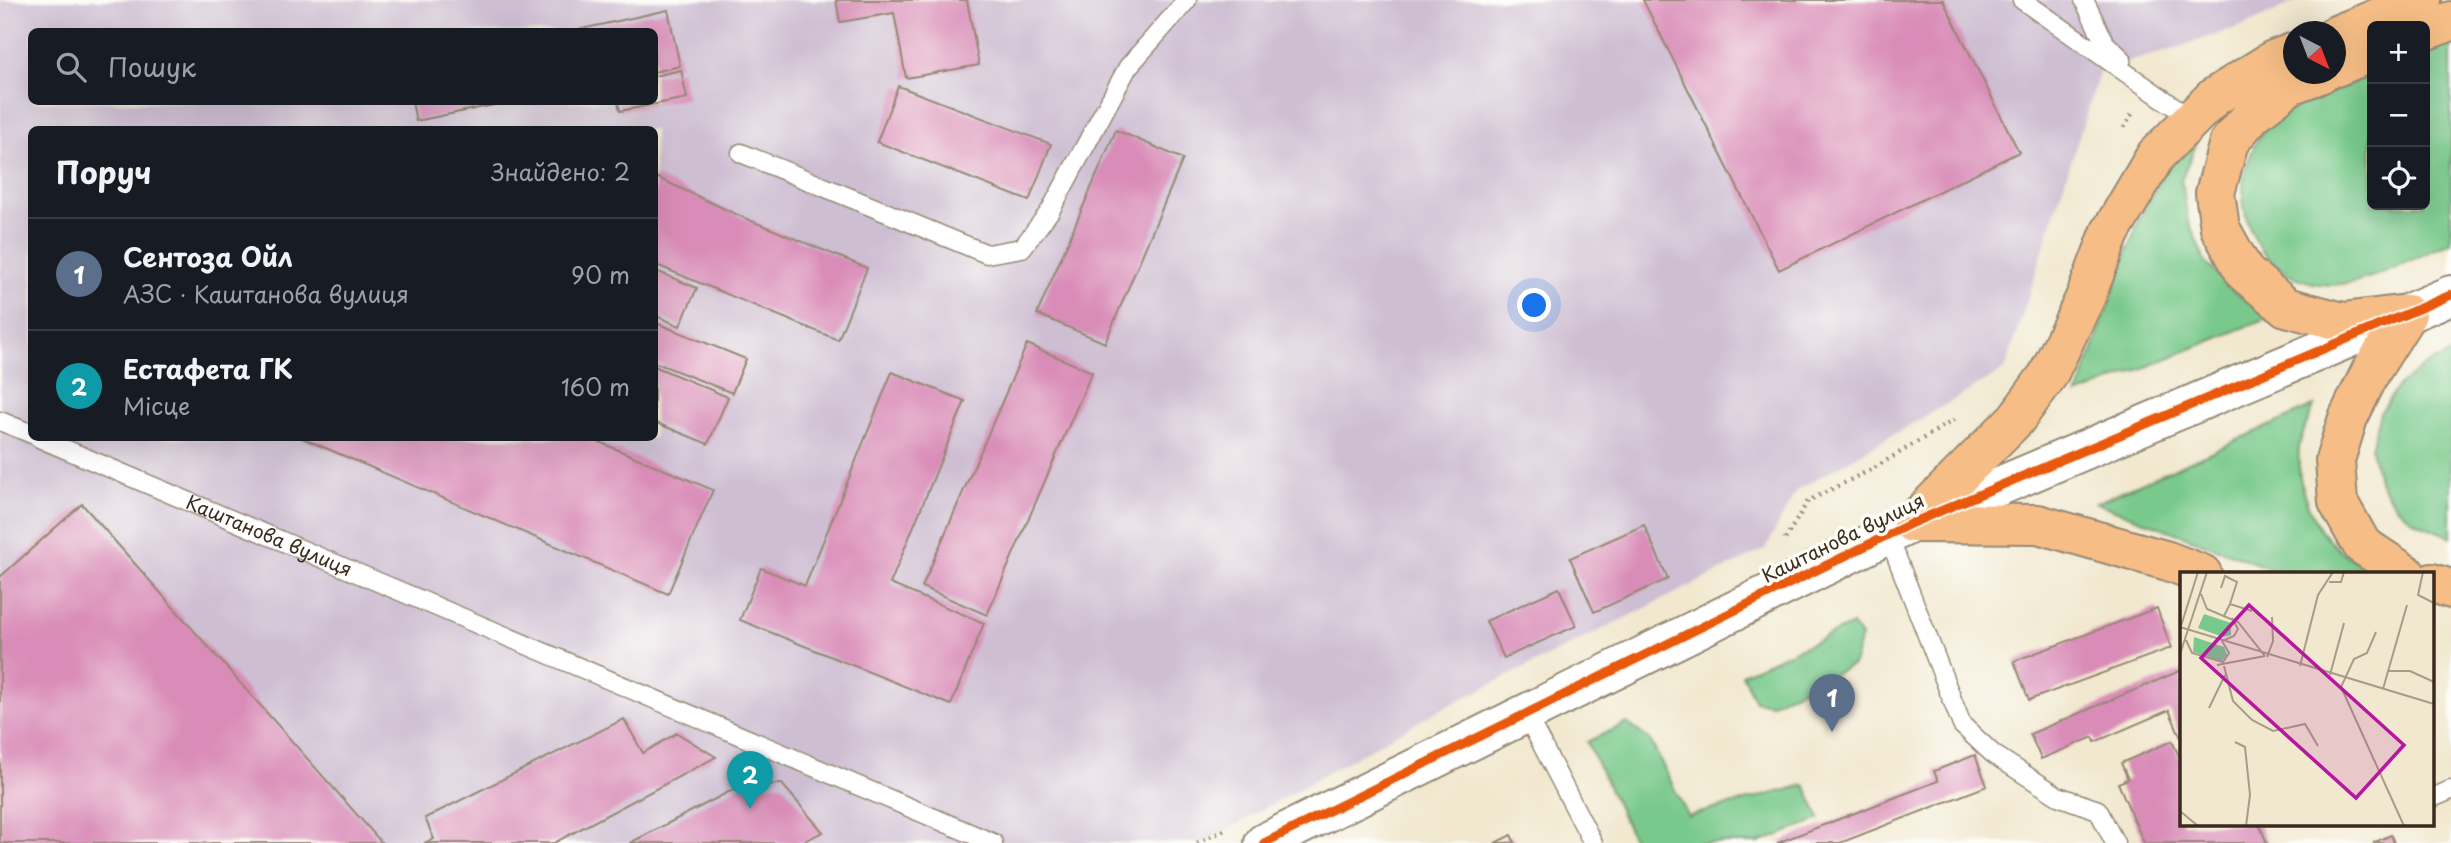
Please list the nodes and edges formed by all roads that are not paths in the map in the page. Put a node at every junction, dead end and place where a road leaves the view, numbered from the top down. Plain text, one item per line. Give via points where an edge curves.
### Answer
1 (1187, 0) edge
2 (2022, 0) edge
3 (2084, 0) edge
4 (2422, 0) edge
5 (2451, 21) edge
6 (2430, 30) edge
7 (2346, 31) edge
8 (2367, 54) edge
9 (2283, 56) edge
10 (2346, 63) edge
11 (2293, 84) edge
12 (2154, 91) junction
13 (2192, 119) junction
14 (741, 153) dead end
15 (2451, 295) edge
16 (2407, 314) junction
17 (0, 421) edge
18 (28, 432) edge
19 (46, 441) edge
20 (1900, 529) junction
21 (2199, 572) edge
22 (2404, 572) edge
23 (2434, 584) edge
24 (2451, 589) edge
25 (1526, 714) junction
26 (2451, 790) edge
27 (2434, 797) edge
28 (993, 843) edge
29 (1264, 843) edge
30 (1593, 843) edge
31 (2115, 843) edge

1 - 14 lane via 1128,67 1050,211 1022,248 987,254
2 - 12 lane
3 - 12 lane via 2105,43
4 - 7 main road
5 - 6 main road
8 - 10 main road
9 - 13 main road via 2214,97
11 - 16 main road via 2253,114 2229,142 2215,193 2220,228 2245,273 2286,307 2343,323
12 - 13 lane
13 - 20 main road via 2156,155 2110,233 2048,375 2016,419
15 - 16 street, Каштанова вулиця
16 - 20 street, Каштанова вулиця
16 - 22 main road via 2371,371 2334,460 2338,502 2362,545
17 - 18 lane
19 - 28 lane, Каштанова вулиця
20 - 21 main road via 2038,524
20 - 25 street, Каштанова вулиця
20 - 31 lane via 1962,725 1993,754 2058,796 2098,810
23 - 24 main road
25 - 29 street, Каштанова вулиця
25 - 30 lane
26 - 27 lane

